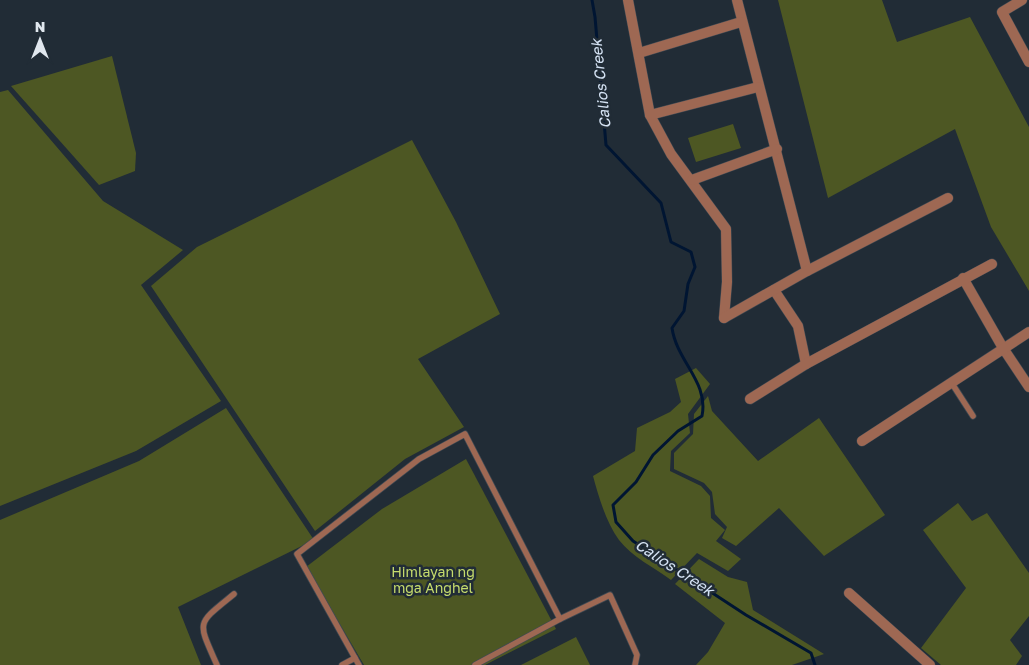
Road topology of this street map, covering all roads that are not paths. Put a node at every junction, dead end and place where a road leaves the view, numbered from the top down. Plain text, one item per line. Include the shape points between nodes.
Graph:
1 (628, 0) edge
2 (737, 0) edge
3 (1022, 0) edge
4 (741, 22) junction
5 (639, 53) junction
6 (1028, 59) edge
7 (758, 87) junction
8 (650, 115) junction
9 (777, 149) junction
10 (692, 180) junction
11 (948, 198) dead end
12 (992, 264) dead end
13 (807, 271) junction
14 (963, 278) junction
15 (774, 290) junction
16 (1029, 332) edge
17 (1003, 348) junction
18 (806, 364) junction
19 (951, 382) junction
20 (1029, 387) edge
21 (750, 399) dead end
22 (973, 416) dead end
23 (862, 441) dead end
24 (850, 593) dead end
25 (234, 594) dead end
26 (560, 619) junction
27 (355, 658) junction
28 (217, 665) edge
29 (342, 665) edge
30 (359, 665) edge
31 (475, 665) edge
32 (636, 665) edge
33 (930, 665) edge

1 - 5 street
2 - 4 street
3 - 6 street via 1002,12
4 - 5 street
4 - 7 street
5 - 8 street
7 - 8 street
7 - 9 street
8 - 10 street via 672,154
9 - 10 street
9 - 13 street
10 - 15 street via 726,229 724,318
11 - 13 street
12 - 14 street
13 - 15 street
14 - 17 street
14 - 18 street
15 - 18 street via 798,326
16 - 17 street
17 - 19 street
17 - 20 street
18 - 21 street
19 - 22 lane
19 - 23 street
24 - 33 street
25 - 28 lane via 202,624
26 - 27 lane via 465,434 420,459 297,554
26 - 31 lane
26 - 32 lane via 610,595 637,655
27 - 29 lane
27 - 30 lane

